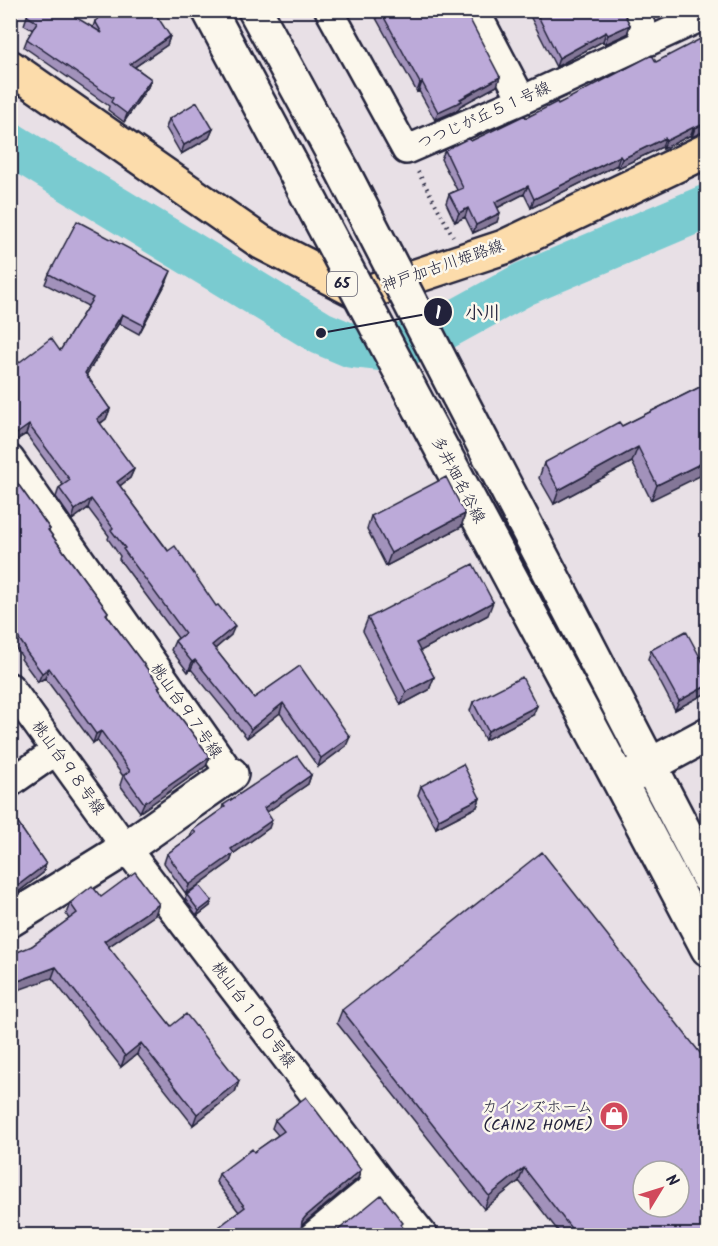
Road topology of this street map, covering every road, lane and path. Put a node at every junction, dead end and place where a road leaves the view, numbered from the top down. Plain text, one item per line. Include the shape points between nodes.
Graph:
1 (209, 10) edge
2 (255, 10) edge
3 (329, 10) edge
4 (475, 10) edge
5 (633, 10) edge
6 (708, 14) edge
7 (649, 41) junction
8 (10, 67) edge
9 (522, 100) junction
10 (406, 150) junction
11 (708, 150) edge
12 (466, 259) junction
13 (10, 459) edge
14 (10, 687) edge
15 (708, 734) edge
16 (56, 751) junction
17 (648, 766) junction
18 (231, 774) joint
19 (620, 782) junction
20 (10, 783) edge
21 (126, 848) junction
22 (708, 877) edge
23 (10, 921) edge
24 (708, 950) edge
25 (380, 1181) junction
26 (313, 1236) edge
27 (424, 1236) edge

1 - 19 street, 多井畑名谷線, bridge
2 - 17 street, bridge via 341,168
3 - 10 street, つつじが丘５１号線
4 - 9 street
5 - 7 street
6 - 7 street, つつじが丘５１号線
7 - 9 street, つつじが丘５１号線
8 - 12 main road, 神戸加古川姫路線 / 65 via 261,242 362,294
9 - 10 street, つつじが丘５１号線
10 - 12 path
11 - 12 main road, 神戸加古川姫路線 / 65 via 504,247
13 - 18 street, 桃山台９７号線
14 - 16 street, 桃山台９８号線
15 - 17 street
16 - 20 street
16 - 21 street, 桃山台９８号線
17 - 19 street
17 - 22 street
18 - 21 street, 桃山台９７号線
19 - 24 street, 多井畑名谷線
21 - 23 street, 桃山台９７号線
21 - 25 street, 桃山台１００号線
25 - 26 street
25 - 27 street, 桃山台１００号線

